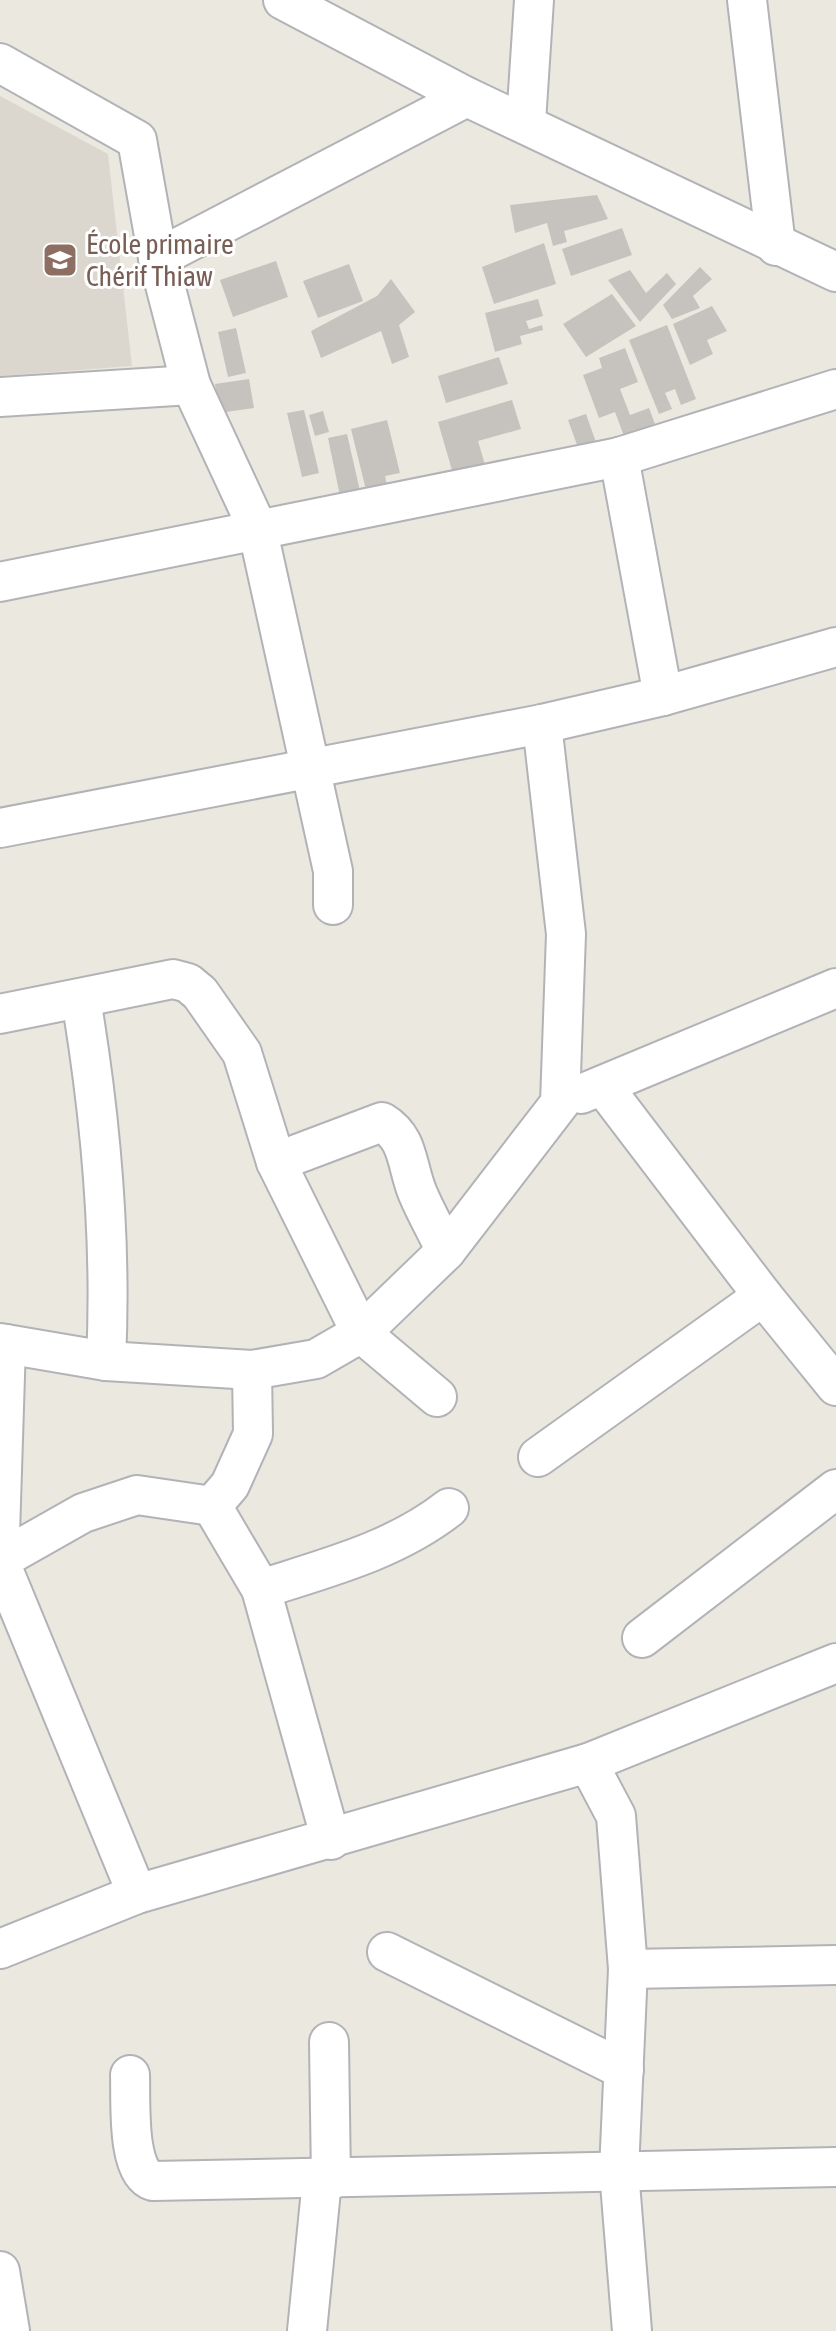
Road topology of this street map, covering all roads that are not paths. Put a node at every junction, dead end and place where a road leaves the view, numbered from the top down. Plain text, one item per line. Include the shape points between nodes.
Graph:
1 (283, 0) edge
2 (534, 0) edge
3 (747, 0) edge
4 (0, 63) edge
5 (467, 97) junction
6 (526, 122) junction
7 (776, 246) junction
8 (158, 258) junction
9 (836, 272) edge
10 (191, 385) junction
11 (836, 389) edge
12 (0, 397) edge
13 (619, 457) junction
14 (257, 527) junction
15 (0, 582) edge
16 (836, 647) edge
17 (663, 696) junction
18 (542, 724) junction
19 (308, 766) junction
20 (0, 828) edge
21 (333, 905) dead end
22 (836, 988) edge
23 (81, 999) junction
24 (0, 1014) edge
25 (603, 1086) junction
26 (560, 1103) junction
27 (276, 1162) junction
28 (446, 1251) junction
29 (763, 1296) junction
30 (361, 1333) junction
31 (3, 1343) edge
32 (106, 1361) junction
33 (252, 1370) junction
34 (836, 1386) edge
35 (437, 1397) dead end
36 (538, 1457) dead end
37 (836, 1489) edge
38 (212, 1506) junction
39 (449, 1508) dead end
40 (0, 1534) edge
41 (0, 1561) edge
42 (261, 1589) junction
43 (642, 1638) dead end
44 (836, 1663) edge
45 (588, 1763) junction
46 (331, 1840) junction
47 (137, 1894) junction
48 (0, 1949) edge
49 (387, 1952) dead end
50 (836, 1965) edge
51 (628, 1969) junction
52 (329, 2042) dead end
53 (624, 2070) junction
54 (130, 2075) dead end
55 (836, 2167) edge
56 (619, 2171) junction
57 (326, 2180) junction
58 (0, 2271) edge
59 (10, 2331) edge
60 (307, 2331) edge
61 (632, 2331) edge

1 - 5 street
2 - 6 street
3 - 7 street
4 - 8 street via 137,140
5 - 6 street
5 - 8 street
6 - 7 street
7 - 9 street
8 - 10 street
10 - 12 street
10 - 14 street
11 - 13 street
13 - 14 street
13 - 17 street
14 - 15 street
14 - 19 street
16 - 17 street
17 - 18 street
18 - 19 street
18 - 26 street via 566,934
19 - 20 street
19 - 21 street via 333,871
22 - 25 street
23 - 24 street
23 - 27 street via 173,979 188,983 242,1053
23 - 32 street via 97,1094 109,1256
25 - 26 street
25 - 29 street
26 - 28 street
27 - 28 street via 382,1122 404,1143 417,1192
27 - 30 street
28 - 30 street
29 - 34 street
29 - 36 street
30 - 33 street via 316,1359
30 - 35 street
31 - 32 street
31 - 40 street
32 - 33 street
33 - 38 street via 253,1434 230,1485
37 - 43 street
38 - 41 street via 137,1495 83,1513
38 - 42 street
39 - 42 street via 381,1549
41 - 47 street
42 - 46 street
44 - 45 street
45 - 46 street
45 - 51 street via 616,1816
46 - 47 street
47 - 48 street
49 - 53 street
50 - 51 street
51 - 53 street
52 - 57 street
53 - 56 street
54 - 57 street via 135,2166 144,2179
55 - 56 street
56 - 57 street
56 - 61 street
57 - 60 street
58 - 59 street

